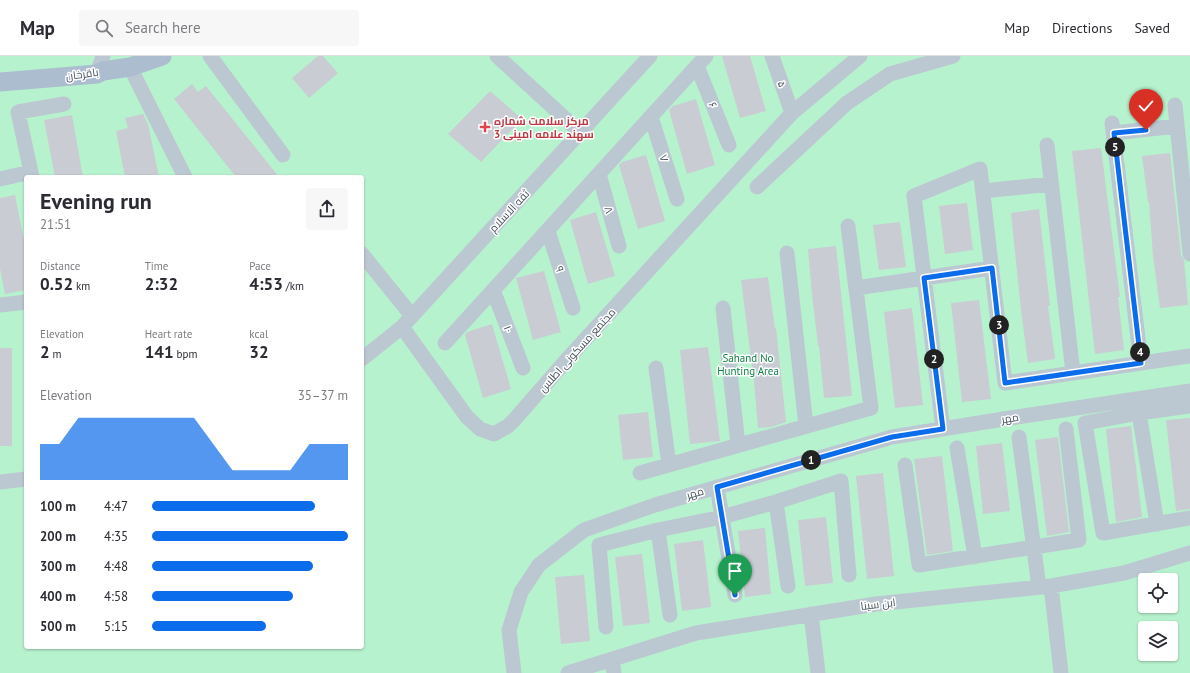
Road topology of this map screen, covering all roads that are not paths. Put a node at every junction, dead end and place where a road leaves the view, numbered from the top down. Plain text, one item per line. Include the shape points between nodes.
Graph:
1 (103, 56) edge
2 (162, 56) edge
3 (210, 56) edge
4 (497, 56) edge
5 (650, 56) edge
6 (772, 56) edge
7 (838, 56) edge
8 (860, 56) edge
9 (953, 56) edge
10 (702, 61) edge
11 (130, 67) junction
12 (843, 70) junction
13 (97, 74) junction
14 (0, 82) edge
15 (64, 104) dead end
16 (1176, 105) dead end
17 (792, 113) junction
18 (651, 117) junction
19 (1177, 126) junction
20 (581, 132) junction
21 (729, 145) dead end
22 (1047, 145) dead end
23 (283, 155) dead end
24 (599, 174) junction
25 (32, 175) edge
26 (184, 175) edge
27 (24, 176) edge
28 (0, 179) edge
29 (1051, 184) junction
30 (757, 187) dead end
31 (983, 191) junction
32 (677, 199) dead end
33 (848, 226) dead end
34 (548, 231) junction
35 (620, 246) dead end
36 (787, 253) dead end
37 (1190, 254) edge
38 (364, 257) edge
39 (992, 268) junction
40 (924, 278) junction
41 (856, 288) junction
42 (494, 290) junction
43 (24, 302) edge
44 (0, 305) edge
45 (573, 308) dead end
46 (723, 308) dead end
47 (407, 322) junction
48 (445, 343) dead end
49 (1190, 356) edge
50 (364, 358) edge
51 (1141, 363) junction
52 (523, 368) dead end
53 (656, 368) dead end
54 (1073, 373) junction
55 (1190, 391) edge
56 (1190, 406) edge
57 (1139, 413) junction
58 (806, 426) junction
59 (943, 429) junction
60 (1066, 429) dead end
61 (1019, 437) dead end
62 (738, 445) junction
63 (957, 448) dead end
64 (669, 465) junction
65 (905, 465) dead end
66 (640, 473) dead end
67 (24, 480) edge
68 (0, 482) edge
69 (717, 487) junction
70 (776, 502) junction
71 (722, 517) junction
72 (1190, 518) edge
73 (1157, 524) junction
74 (658, 530) junction
75 (1034, 548) junction
76 (1190, 553) edge
77 (976, 557) junction
78 (849, 575) dead end
79 (788, 586) dead end
80 (1045, 586) junction
81 (735, 595) dead end
82 (812, 614) junction
83 (670, 615) dead end
84 (606, 627) dead end
85 (613, 666) edge
86 (514, 673) edge
87 (568, 673) edge
88 (818, 673) edge
89 (1061, 673) edge

1 - 13 street
2 - 11 main road, باقرخان
3 - 23 street
4 - 20 street
5 - 20 street, ثقه الاسلام
6 - 17 street, ۵
7 - 12 street
8 - 12 street
9 - 30 street via 890,74 847,103
10 - 18 street
10 - 21 street, ۶
11 - 13 main road, باقرخان
11 - 26 street
12 - 17 street
13 - 14 main road, باقرخان
15 - 25 street via 18,112
16 - 19 street
17 - 47 street, مجتمع مسکونی اطلس via 515,419 494,434 480,429 467,417
18 - 24 street
18 - 32 street, ۷
19 - 37 street
19 - 51 street via 1113,128
20 - 47 street, ثقه الاسلام
22 - 29 street
24 - 34 street
24 - 35 street, ۸
27 - 28 street
29 - 31 street
29 - 54 street
31 - 39 street
31 - 40 street via 980,169 914,196
33 - 41 street
34 - 42 street
34 - 45 street, ۹
36 - 58 street
38 - 47 street
39 - 40 street
39 - 54 street via 1005,383
40 - 41 street
40 - 59 street
41 - 58 street via 871,408
42 - 48 street
42 - 52 street, ۱۰
43 - 44 street
46 - 62 street
47 - 50 street, ثقه الاسلام
49 - 51 street
51 - 54 street
53 - 64 street
55 - 59 street, مهر
56 - 57 street
57 - 73 street
57 - 73 street via 1085,423 1100,517 1103,533
58 - 62 street
59 - 69 street, مهر via 892,437
60 - 75 street via 1079,540
61 - 75 street
62 - 64 street
63 - 77 street
64 - 66 street
65 - 77 street via 919,565
67 - 68 street
69 - 71 street
69 - 86 street, مهر via 584,530 539,565 521,592 509,630
70 - 71 street
70 - 78 street via 841,481
70 - 79 street
71 - 74 street
71 - 81 street
72 - 73 street
74 - 83 street
74 - 84 street via 599,545
75 - 77 street
75 - 80 street
76 - 80 street, ابن سینا via 1124,574
80 - 82 street, ابن سینا via 876,604
80 - 89 street
82 - 85 street, ابن سینا via 696,633
82 - 88 street
85 - 87 street, ابن سینا

